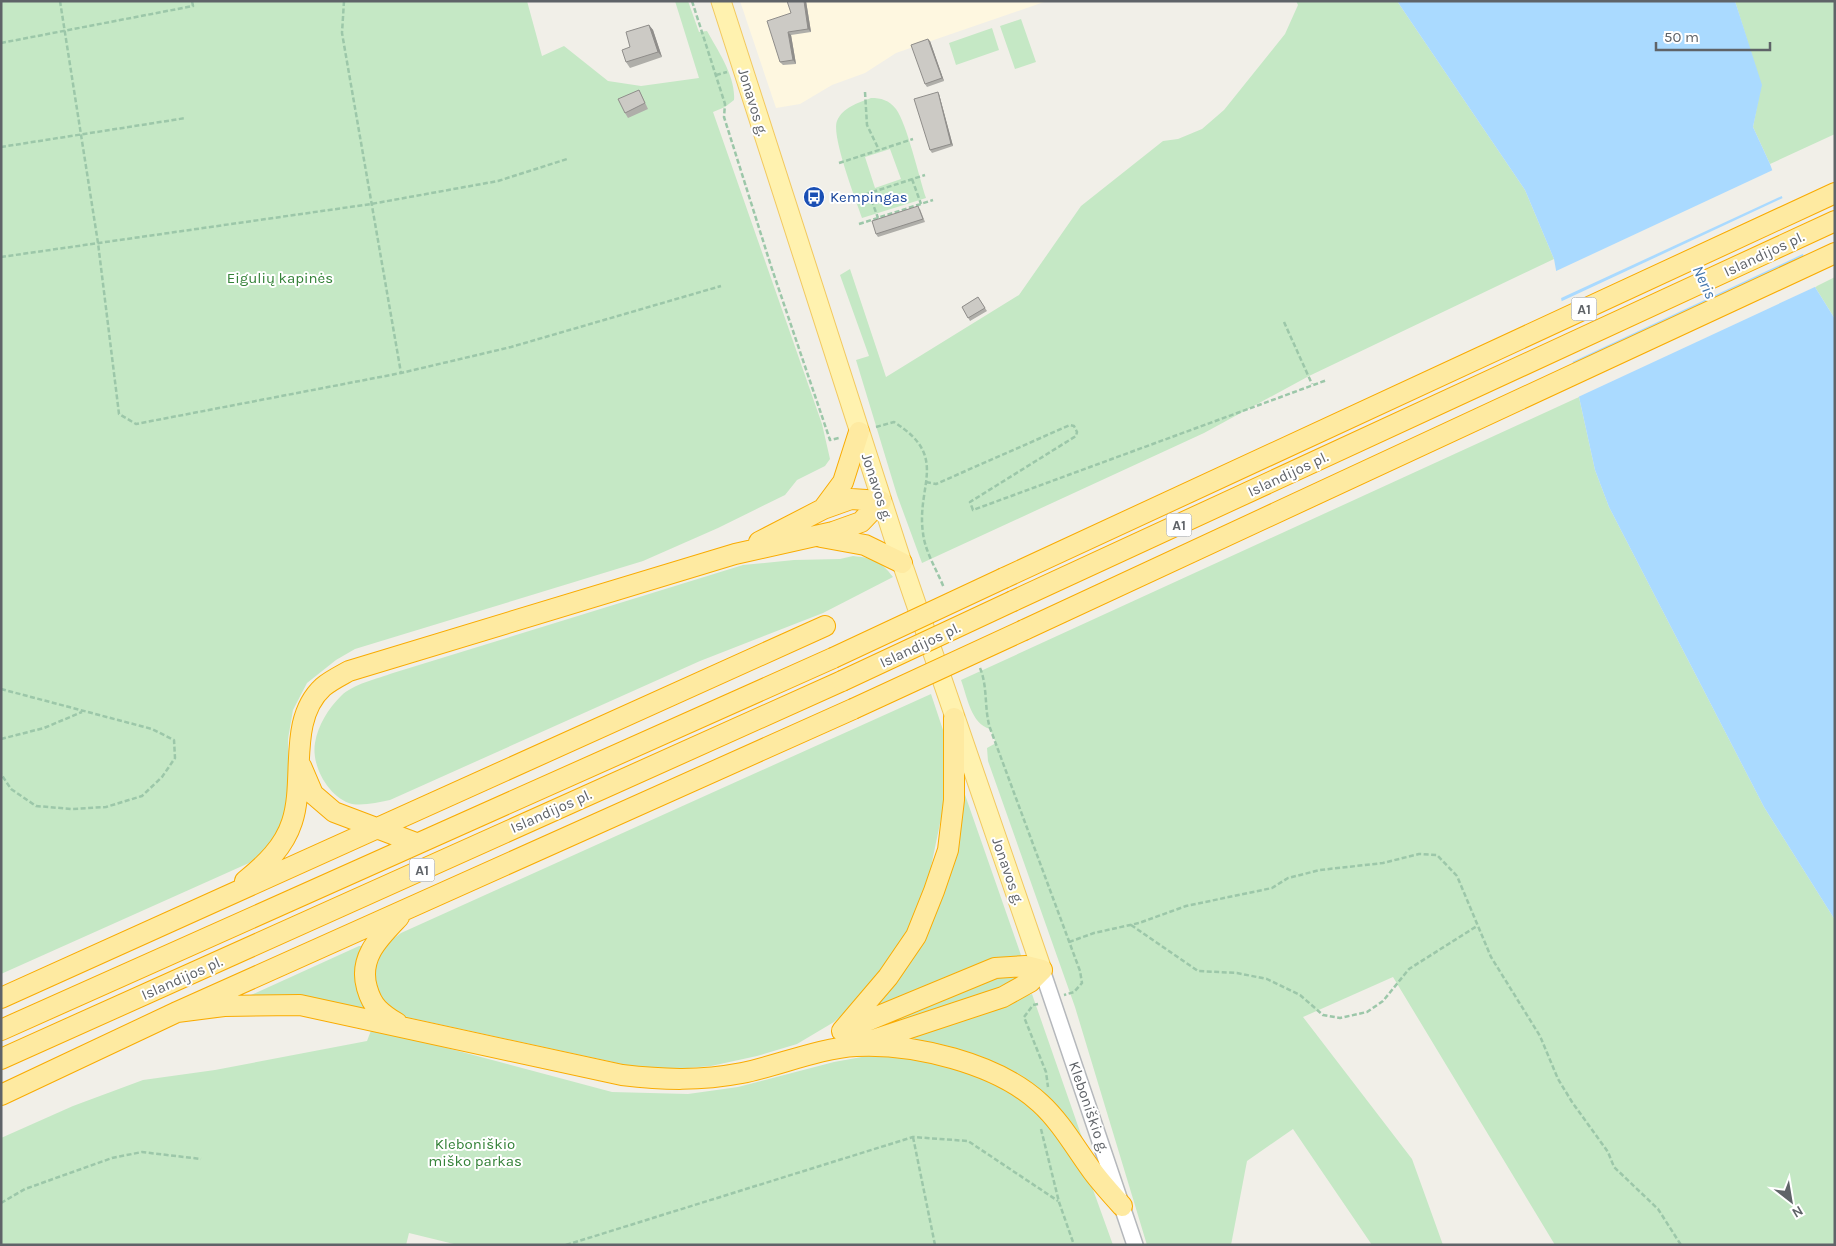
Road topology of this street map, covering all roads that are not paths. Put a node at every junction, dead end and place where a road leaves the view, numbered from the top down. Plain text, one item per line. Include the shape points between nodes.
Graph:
1 (721, 1) edge
2 (1835, 194) edge
3 (1835, 221) edge
4 (1835, 253) edge
5 (859, 432) junction
6 (882, 501) junction
7 (823, 509) junction
8 (816, 537) junction
9 (735, 554) junction
10 (902, 563) junction
11 (825, 626) dead end
12 (954, 718) junction
13 (300, 764) junction
14 (419, 809) junction
15 (346, 817) junction
16 (377, 828) junction
17 (416, 843) junction
18 (224, 897) junction
19 (407, 909) junction
20 (1042, 970) junction
21 (1, 998) edge
22 (177, 1012) junction
23 (398, 1024) junction
24 (1, 1030) edge
25 (849, 1038) junction
26 (1, 1059) edge
27 (1, 1095) edge
28 (1122, 1206) junction
29 (1135, 1245) edge

1 - 5 main road, Jonavos g.
2 - 17 highway, Islandijos pl. / A1, bridge via 833,658
3 - 26 highway, Islandijos pl. / A1, bridge via 842,681
4 - 19 highway, bridge via 853,709
5 - 6 main road, Jonavos g.
5 - 7 highway via 843,482
6 - 7 highway via 851,499
6 - 8 highway via 861,522
6 - 10 main road, Jonavos g.
7 - 9 highway
8 - 9 highway
8 - 10 highway via 865,545
9 - 13 highway via 349,671 322,688 309,707 301,730
10 - 12 main road, Jonavos g.
11 - 14 highway
12 - 20 main road, Jonavos g.
12 - 25 highway via 954,800 948,850 916,936
13 - 15 highway via 314,794 334,812
13 - 18 highway via 296,812 287,835 260,869
14 - 15 highway via 364,819
14 - 16 highway
15 - 16 highway
16 - 17 highway
16 - 18 highway
17 - 24 highway, Islandijos pl. / A1
18 - 21 highway
19 - 22 highway
19 - 23 highway via 376,941 365,968 370,997 377,1008
20 - 25 highway via 1030,982 1003,997
20 - 25 highway via 1026,966 995,968
20 - 28 street, Kleboniškio g.
22 - 23 highway via 224,1006 300,1005
22 - 27 highway
23 - 25 highway via 622,1075 682,1081 742,1073 793,1059
25 - 28 highway via 939,1055 1007,1079 1042,1104
28 - 29 street, Kleboniškio g.

